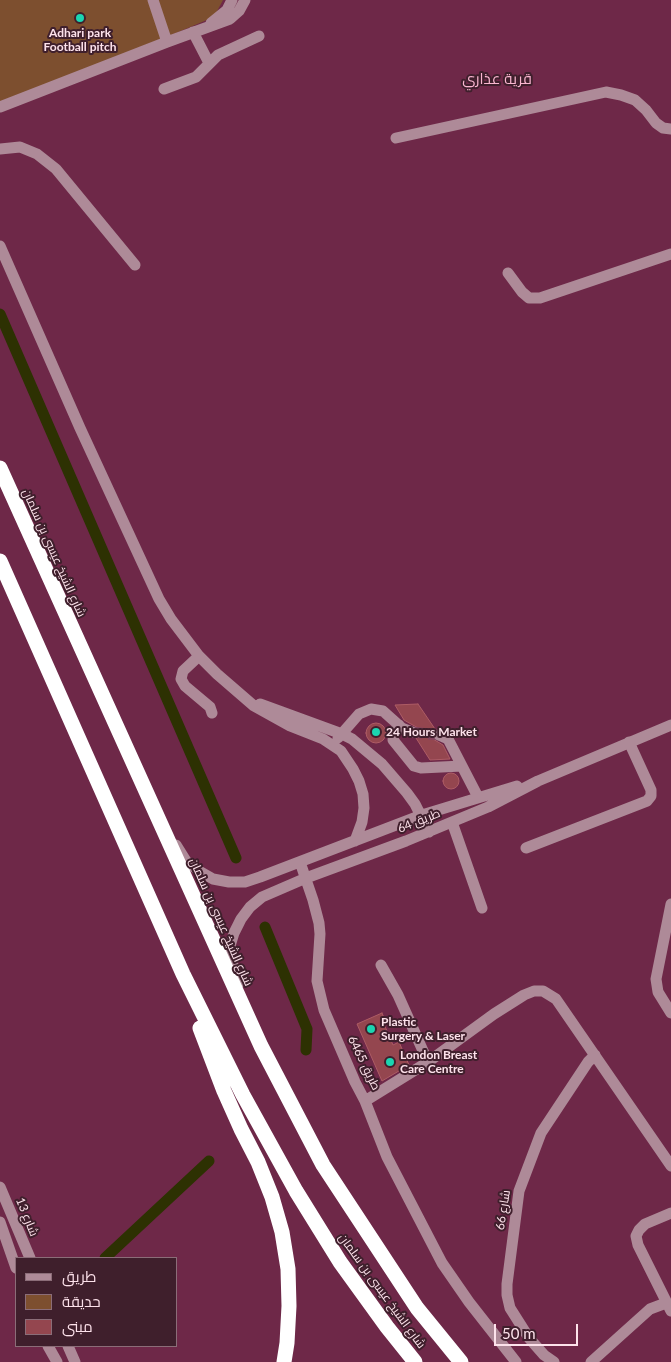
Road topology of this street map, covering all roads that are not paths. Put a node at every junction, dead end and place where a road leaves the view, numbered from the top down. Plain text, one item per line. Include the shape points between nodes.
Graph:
1 (153, 0) edge
2 (232, 0) edge
3 (245, 0) edge
4 (206, 27) junction
5 (193, 32) junction
6 (259, 36) dead end
7 (167, 42) junction
8 (208, 63) junction
9 (164, 89) dead end
10 (0, 107) edge
11 (671, 129) edge
12 (396, 138) dead end
13 (0, 149) edge
14 (0, 246) edge
15 (671, 254) edge
16 (135, 265) dead end
17 (508, 273) dead end
18 (0, 468) edge
19 (0, 561) edge
20 (199, 656) junction
21 (245, 698) junction
22 (212, 713) dead end
23 (399, 725) junction
24 (671, 725) edge
25 (412, 732) tunnel mouth
26 (342, 734) junction
27 (439, 735) tunnel mouth
28 (629, 742) junction
29 (332, 745) junction
30 (462, 766) junction
31 (538, 781) junction
32 (478, 797) junction
33 (422, 815) junction
34 (156, 816) junction
35 (452, 822) junction
36 (429, 832) junction
37 (355, 841) junction
38 (526, 848) dead end
39 (300, 862) junction
40 (306, 878) junction
41 (671, 904) edge
42 (482, 908) dead end
43 (381, 965) dead end
44 (183, 974) junction
45 (671, 1013) edge
46 (261, 1046) junction
47 (592, 1058) junction
48 (428, 1062) junction
49 (365, 1101) junction
50 (671, 1166) edge
51 (0, 1187) edge
52 (671, 1213) edge
53 (0, 1222) edge
54 (30, 1257) edge
55 (15, 1265) edge
56 (668, 1307) edge
57 (287, 1343) junction
58 (47, 1347) edge
59 (48, 1347) edge
60 (68, 1347) edge
61 (47, 1362) edge
62 (57, 1362) edge
63 (75, 1362) edge
64 (284, 1362) edge
65 (288, 1362) edge
66 (415, 1362) edge
67 (461, 1362) edge
68 (516, 1362) edge
69 (554, 1362) edge
70 (591, 1362) edge

1 - 7 street
2 - 4 street via 227,10
3 - 4 street via 239,12 230,19
4 - 5 street
5 - 7 street
5 - 8 street
6 - 8 street
7 - 10 street
8 - 9 street via 196,77
11 - 12 street via 656,123 635,100 606,92
13 - 16 street via 20,147 37,154 56,169
14 - 20 street via 159,599
15 - 17 street via 540,298 529,298
18 - 34 highway, شارع الشيخ عيسى بن سلمان
19 - 44 highway, شارع الشيخ عيسى بن سلمان
20 - 21 street
20 - 22 street via 183,671 181,679 210,707
21 - 26 street
21 - 29 street via 264,713
23 - 25 street
23 - 26 street via 383,712 371,709 359,714
23 - 30 street via 393,740 414,766
24 - 28 street, طريق 64
26 - 29 street
26 - 33 street via 382,764
27 - 30 street via 448,739
28 - 31 street, طريق 64
28 - 38 street via 651,790 647,801
29 - 37 street via 341,751 354,769 363,794 362,822
30 - 32 street
31 - 32 street, طريق 64
31 - 35 street, طريق 64
32 - 33 street, طريق 64
33 - 36 street
33 - 37 street, طريق 64
34 - 39 street, طريق 64 via 186,861 213,878 245,882
34 - 46 highway, شارع الشيخ عيسى بن سلمان
35 - 36 street, طريق 64
35 - 42 street
36 - 40 street, طريق 64
37 - 39 street, طريق 64
39 - 40 street, طريق 6465
40 - 46 street, طريق 64 via 262,897 250,907 241,919 230,946 233,965
40 - 49 street, طريق 6465 via 319,928 319,996
41 - 45 street via 656,979 658,992
43 - 48 street
44 - 57 highway via 224,1091 272,1196 288,1269
44 - 66 highway, شارع الشيخ عيسى بن سلمان via 243,1095 296,1191 340,1262
46 - 67 highway, شارع الشيخ عيسى بن سلمان via 323,1165 417,1308
47 - 48 street, طريق 6465 via 556,999 543,991 534,991 494,1014
47 - 50 street
47 - 69 street, شارع 66 via 541,1133 519,1190 507,1284 510,1308 529,1338
48 - 49 street, طريق 6465
49 - 68 street via 387,1157 442,1263 468,1302
51 - 54 street, شارع 13
52 - 56 street via 645,1224 636,1236
53 - 55 street
56 - 70 street via 650,1309
57 - 64 highway
57 - 65 highway
58 - 61 street
59 - 62 street
60 - 63 street

